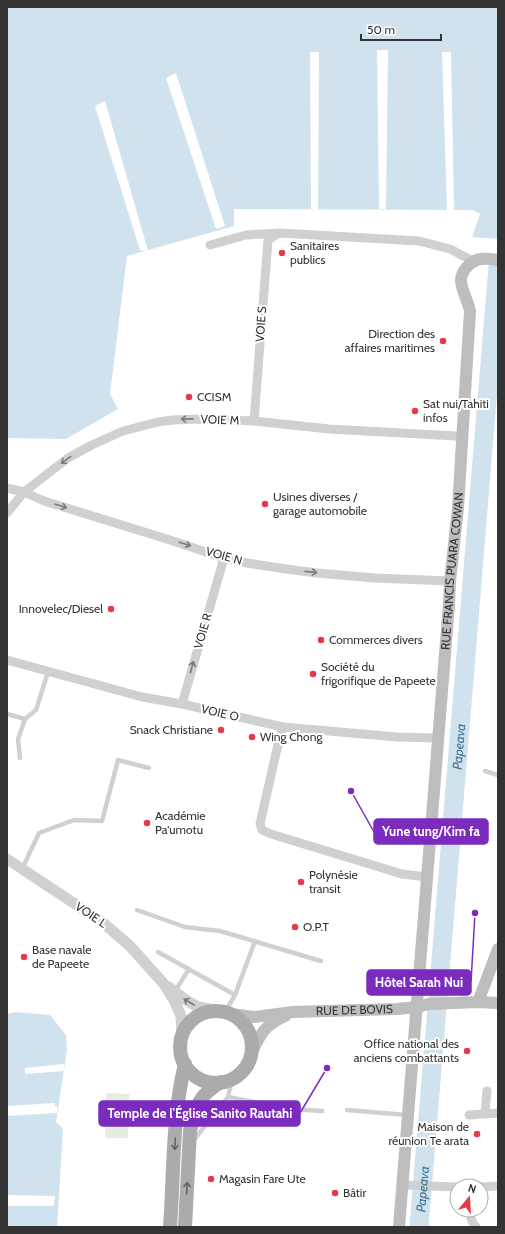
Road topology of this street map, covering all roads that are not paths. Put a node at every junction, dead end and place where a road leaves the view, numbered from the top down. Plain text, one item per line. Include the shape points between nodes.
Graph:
1 (280, 233) junction
2 (210, 245) dead end
3 (493, 259) edge
4 (473, 261) junction
5 (254, 421) junction
6 (461, 439) junction
7 (7, 488) edge
8 (24, 492) junction
9 (7, 513) edge
10 (224, 558) junction
11 (450, 581) junction
12 (7, 660) edge
13 (48, 672) junction
14 (182, 704) junction
15 (7, 714) edge
16 (25, 719) junction
17 (283, 727) junction
18 (438, 738) junction
19 (20, 758) dead end
20 (149, 768) dead end
21 (485, 772) dead end
22 (498, 776) edge
23 (7, 860) edge
24 (22, 870) junction
25 (427, 877) junction
26 (137, 910) dead end
27 (255, 941) junction
28 (498, 950) edge
29 (158, 952) dead end
30 (321, 961) dead end
31 (189, 969) junction
32 (164, 984) junction
33 (175, 991) junction
34 (235, 995) junction
35 (478, 1002) junction
36 (498, 1003) edge
37 (417, 1007) junction
38 (293, 1012) junction
39 (225, 1013) junction
40 (182, 1035) junction
41 (251, 1054) junction
42 (184, 1064) junction
43 (225, 1081) junction
44 (486, 1091) dead end
45 (228, 1097) junction
46 (347, 1110) dead end
47 (322, 1111) dead end
48 (498, 1113) edge
49 (485, 1114) junction
50 (408, 1115) junction
51 (470, 1115) dead end
52 (190, 1146) junction
53 (402, 1185) junction
54 (449, 1187) edge
55 (471, 1218) edge
56 (170, 1227) edge
57 (185, 1227) edge
58 (399, 1227) edge
59 (476, 1227) edge

1 - 2 street via 246,234
1 - 4 street via 419,241 450,249
1 - 5 street, VOIE S via 268,240
3 - 4 main road
4 - 6 main road, RUE FRANCIS PUARA COWAN via 464,271 461,281 470,311
5 - 6 street, VOIE M via 329,429 456,436
5 -> 8 street, VOIE M via 173,420 123,431 68,458
6 - 11 main road, RUE FRANCIS PUARA COWAN via 458,508
7 - 8 street, VOIE N
8 - 9 street, VOIE M
8 -> 10 street, VOIE N via 44,501
10 -> 11 street, VOIE N via 286,569 375,578
14 -> 10 street, VOIE R
11 - 18 main road, RUE FRANCIS PUARA COWAN
12 - 13 street, VOIE O
13 - 14 street, VOIE O via 142,697
13 - 16 lane via 36,710
14 - 17 street, VOIE O
15 - 16 lane
16 - 19 lane via 18,739
17 - 18 street, VOIE O
17 - 25 street via 260,824 262,830 402,874
18 - 25 main road, RUE FRANCIS PUARA COWAN
20 - 24 lane via 118,760 102,821 74,820 39,833
21 - 22 lane
23 - 24 street, VOIE L
24 - 32 street, VOIE L via 110,927
25 - 37 main road, RUE FRANCIS PUARA COWAN
26 - 27 lane via 185,927 220,931
27 - 30 lane
27 - 34 lane
28 - 35 main road
29 - 31 lane
31 - 33 lane
31 - 34 lane
32 - 33 street
32 - 40 street via 181,1016
39 -> 33 street via 196,1006
34 - 39 lane
35 - 36 main road, RUE DE BOVIS
35 - 37 main road, RUE DE BOVIS via 429,1004
37 - 38 main road, RUE DE BOVIS
37 - 50 main road, RUE FRANCIS PUARA COWAN
38 - 39 main road, RUE DE BOVIS via 254,1017
38 - 41 main road, RUE DE BOVIS via 265,1028
39 - 40 main road via 208,1012 194,1018
39 - 41 main road via 243,1023 251,1040
40 - 42 main road via 181,1053
41 - 43 main road via 244,1070
42 - 43 main road via 200,1079
42 -> 56 main road via 177,1117
43 - 45 lane via 230,1088
43 - 52 main road via 198,1102 192,1122
44 - 49 street
45 - 47 lane via 291,1109
45 - 52 lane
46 - 50 lane
48 - 49 street
49 - 51 street
50 - 53 main road, RUE FRANCIS PUARA COWAN
57 -> 52 main road
53 - 54 street
53 - 58 main road, RUE FRANCIS PUARA COWAN
55 - 59 street

